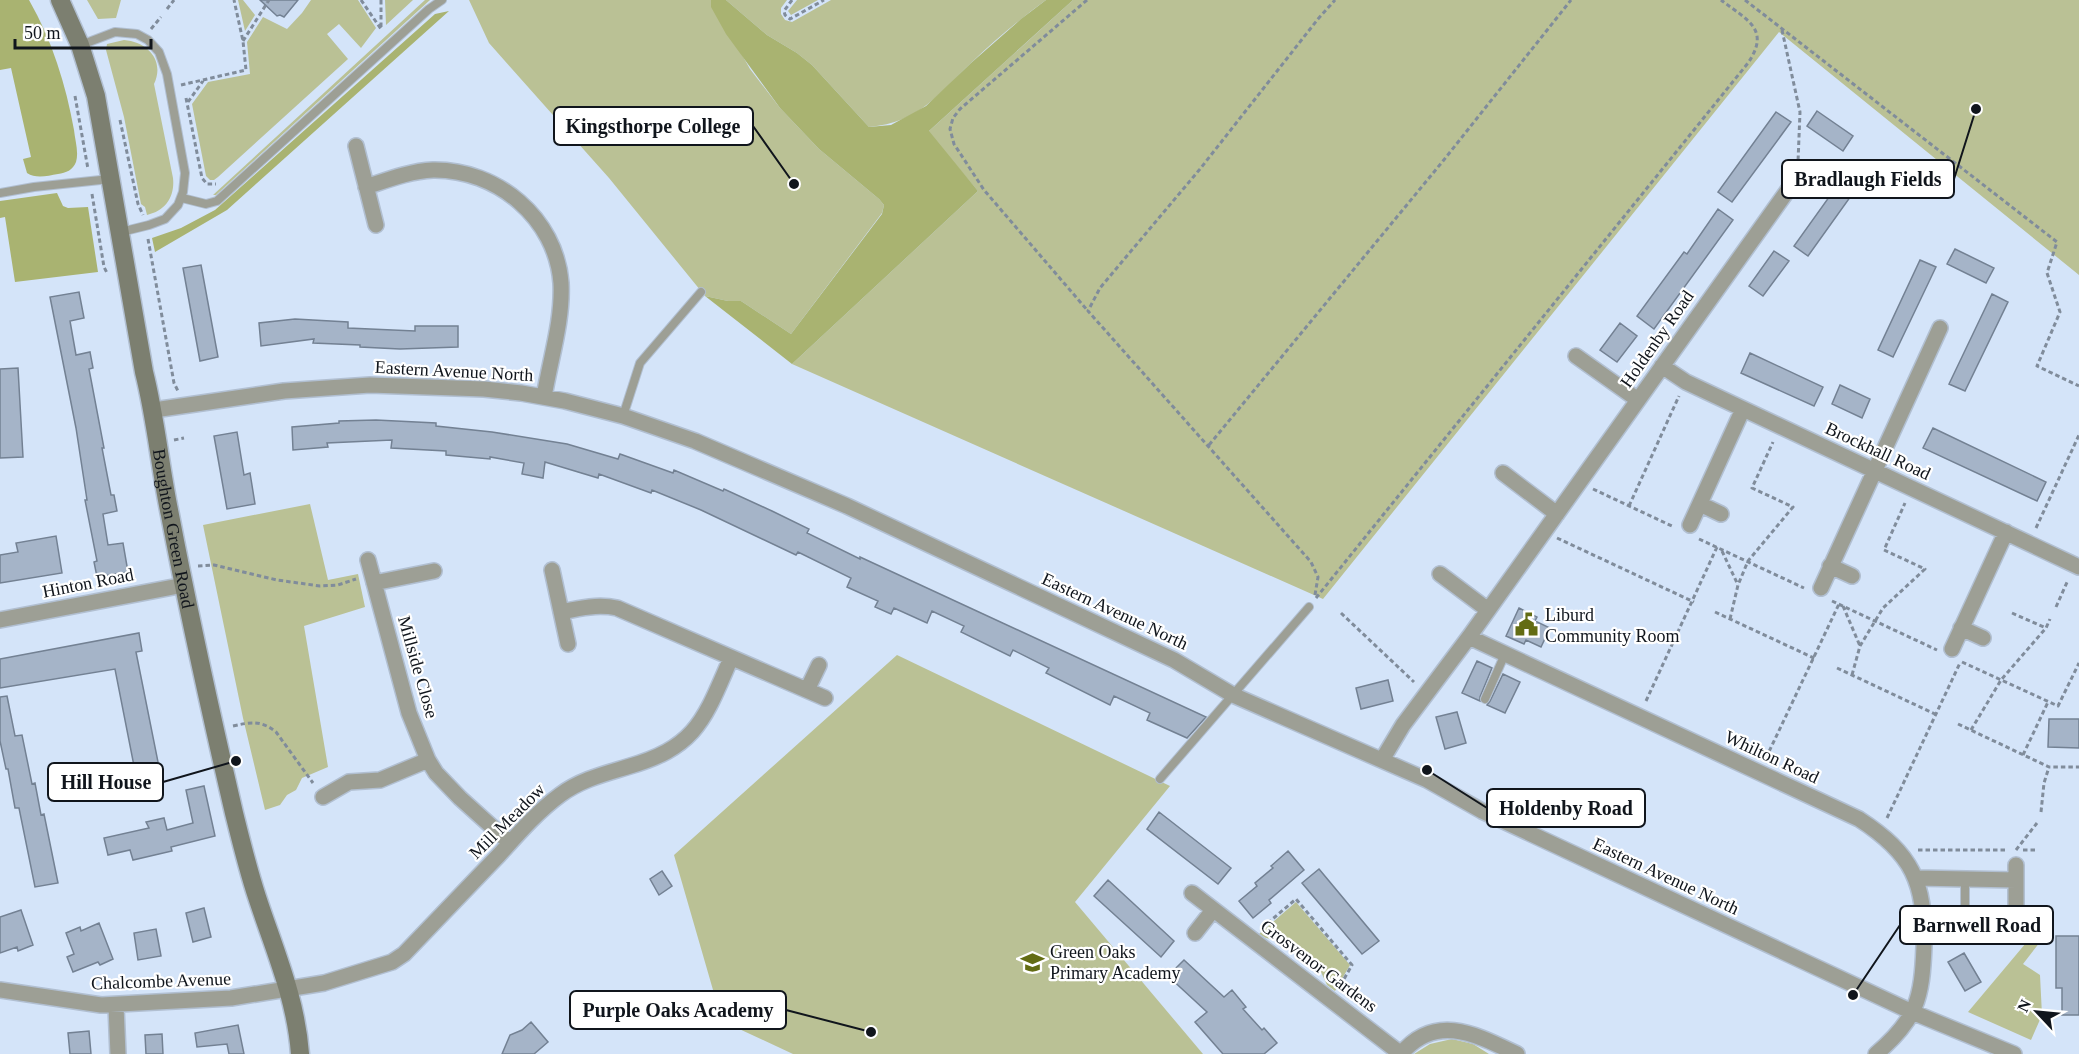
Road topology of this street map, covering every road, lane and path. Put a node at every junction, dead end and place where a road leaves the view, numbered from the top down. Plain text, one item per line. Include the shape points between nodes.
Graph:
1 (60, 0) edge
2 (174, 0) edge
3 (234, 0) edge
4 (269, 0) edge
5 (361, 0) edge
6 (381, 0) edge
7 (441, 0) edge
8 (792, 0) edge
9 (824, 0) edge
10 (1087, 0) edge
11 (1335, 0) edge
12 (1571, 0) edge
13 (1721, 0) edge
14 (1745, 0) edge
15 (167, 9) dead end
16 (381, 29) junction
17 (1782, 29) junction
18 (381, 35) dead end
19 (243, 41) junction
20 (80, 45) junction
21 (204, 79) junction
22 (75, 93) dead end
23 (188, 103) junction
24 (356, 146) dead end
25 (88, 166) dead end
26 (1798, 176) joint
27 (111, 179) junction
28 (203, 181) dead end
29 (366, 187) junction
30 (0, 193) edge
31 (182, 198) junction
32 (376, 225) dead end
33 (121, 232) junction
34 (148, 236) dead end
35 (701, 292) dead end
36 (1088, 311) junction
37 (1940, 328) dead end
38 (1576, 356) dead end
39 (1662, 366) junction
40 (1686, 382) junction
41 (2079, 386) edge
42 (177, 391) dead end
43 (544, 397) junction
44 (1638, 400) junction
45 (1743, 409) junction
46 (154, 410) junction
47 (623, 416) junction
48 (1780, 426) junction
49 (2079, 435) edge
50 (1209, 445) junction
51 (1874, 471) junction
52 (1503, 472) dead end
53 (1579, 483) junction
54 (1911, 488) junction
55 (1700, 504) junction
56 (1629, 506) junction
57 (1557, 514) junction
58 (1720, 514) dead end
59 (1688, 530) junction
60 (1544, 532) junction
61 (2006, 532) junction
62 (2029, 543) junction
63 (1717, 547) junction
64 (1722, 549) junction
65 (1748, 561) junction
66 (1830, 566) junction
67 (2077, 566) edge
68 (198, 567) dead end
69 (552, 570) dead end
70 (434, 571) dead end
71 (372, 572) junction
72 (1440, 574) dead end
73 (1852, 576) dead end
74 (184, 585) junction
75 (1738, 585) junction
76 (1819, 592) junction
77 (1693, 602) junction
78 (1841, 605) junction
79 (1309, 607) junction
80 (2056, 607) dead end
81 (1488, 610) junction
82 (561, 612) junction
83 (1715, 612) dead end
84 (1341, 613) dead end
85 (2012, 613) dead end
86 (1730, 619) junction
87 (2050, 619) dead end
88 (0, 620) edge
89 (1876, 622) junction
90 (1961, 628) junction
91 (2046, 628) junction
92 (1469, 637) junction
93 (1983, 638) dead end
94 (568, 644) dead end
95 (1860, 646) junction
96 (1505, 654) junction
97 (1951, 654) junction
98 (731, 658) junction
99 (1815, 658) junction
100 (2079, 663) edge
101 (819, 665) dead end
102 (1837, 668) dead end
103 (1852, 675) junction
104 (2001, 680) junction
105 (807, 690) junction
106 (1427, 693) junction
107 (1233, 695) junction
108 (825, 698) dead end
109 (1485, 699) dead end
110 (2049, 702) junction
111 (1936, 714) junction
112 (1639, 716) junction
113 (1958, 724) dead end
114 (233, 726) dead end
115 (1971, 730) junction
116 (2023, 755) junction
117 (428, 760) junction
118 (1382, 760) junction
119 (2049, 767) junction
120 (2079, 767) edge
121 (1759, 773) junction
122 (1160, 779) dead end
123 (323, 797) joint
124 (2041, 812) dead end
125 (2037, 823) dead end
126 (1880, 833) junction
127 (510, 843) junction
128 (2036, 850) dead end
129 (1903, 856) junction
130 (2016, 865) junction
131 (1916, 878) junction
132 (1965, 879) junction
133 (1192, 892) dead end
134 (2016, 909) joint
135 (1213, 910) junction
136 (1965, 918) dead end
137 (2016, 930) dead end
138 (1195, 933) dead end
139 (1251, 938) junction
140 (0, 990) edge
141 (289, 990) junction
142 (1331, 1000) junction
143 (116, 1006) junction
144 (1912, 1012) junction
145 (118, 1054) edge
146 (300, 1054) edge
147 (1401, 1054) edge
148 (1517, 1054) edge
149 (1875, 1054) edge
150 (2014, 1054) edge

1 - 20 street, Boughton Green Road
2 - 15 path
3 - 19 path
4 - 19 path
5 - 16 path
6 - 16 path
7 - 31 lane via 217,201 206,204
8 - 9 path via 784,11 790,19
10 - 36 path via 960,109 950,129 954,144 984,190
11 - 36 path via 1100,288
12 - 50 path
13 - 79 path via 1757,32 1758,42 1751,58
14 - 17 path
16 - 18 path
17 - 26 path via 1800,112
17 - 41 path via 2057,242 2047,273 2060,312 2037,366
19 - 21 path via 246,70
20 - 27 street, Boughton Green Road via 96,96
20 - 31 lane via 106,34 127,32 145,38 159,52 167,74 185,173
21 - 23 path
21 - 23 path via 180,85
22 - 25 path
23 - 28 path
24 - 29 street
26 - 39 street, Holdenby Road
27 - 30 lane
27 - 33 street, Boughton Green Road
29 - 32 street
29 - 43 street via 416,172 458,172 495,185 527,209 549,242 561,282
31 - 33 lane via 165,219
33 - 46 street, Boughton Green Road
34 - 42 path
35 - 47 lane via 640,363
36 - 50 path
37 - 51 street
38 - 44 street
39 - 40 street, Brockhall Road
39 - 44 street, Holdenby Road
40 - 45 street, Brockhall Road
40 - 56 path
43 - 46 street, Eastern Avenue North via 483,389 370,385 284,391
43 - 47 street, Eastern Avenue North
44 - 53 street, Holdenby Road
45 - 48 street, Brockhall Road
45 - 55 street
46 - 74 street, Boughton Green Road
47 - 107 street, Eastern Avenue North via 694,441 829,498 1174,660
48 - 51 street, Brockhall Road
48 - 65 path via 1752,488 1793,507
49 - 62 path
50 - 79 path via 1316,570 1318,582
51 - 54 street, Brockhall Road
51 - 66 street
52 - 57 street
53 - 56 path
53 - 57 street, Holdenby Road
54 - 61 street, Brockhall Road
54 - 89 path via 1884,550 1925,569 1883,608
55 - 58 street
55 - 59 street
56 - 59 path
57 - 60 street, Holdenby Road
59 - 63 path
60 - 77 path
60 - 81 street, Holdenby Road
61 - 62 street, Brockhall Road
61 - 90 street
62 - 67 street, Brockhall Road
63 - 64 path
63 - 77 path
64 - 65 path
64 - 75 path
65 - 75 path
65 - 76 path
66 - 73 street
66 - 76 street
67 - 80 path
68 - 71 path via 214,565 320,586 338,585
69 - 82 street
70 - 71 street
71 - 117 street, Millside Close via 410,713
72 - 81 street
74 - 88 street, Hinton Road
74 - 141 street, Boughton Green Road via 236,821 256,896
75 - 86 path
76 - 78 path
77 - 112 path
78 - 89 path
78 - 95 path
78 - 99 path
79 - 107 lane
81 - 92 street, Holdenby Road
82 - 94 street
82 - 98 street via 605,605 617,608
83 - 86 path
84 - 106 path
85 - 91 path
86 - 99 path
87 - 91 path
89 - 95 path
89 - 97 path
90 - 93 street
90 - 97 street
91 - 104 path
92 - 96 street, Whilton Road
92 - 106 street, Holdenby Road
95 - 103 path
96 - 109 lane
96 - 112 street, Whilton Road
97 - 104 path
97 - 111 path
98 - 105 street
98 - 127 street, Mill Meadow via 705,717 690,736 669,752 573,786 544,808
99 - 121 path
100 - 110 path via 2058,706
101 - 105 street
102 - 103 path
103 - 111 path
104 - 110 path
104 - 115 path
105 - 108 street
106 - 118 street, Holdenby Road
107 - 118 street, Eastern Avenue North
107 - 122 lane
110 - 116 path
111 - 126 path
112 - 121 street, Whilton Road
113 - 115 path
114 - 123 path via 255,722 276,732
115 - 116 path
116 - 119 path
117 - 123 street via 380,780 349,782
117 - 127 street, Millside Close via 460,798
118 - 144 street, Eastern Avenue North via 1427,780 1482,812
119 - 120 path
119 - 124 path
121 - 126 street, Whilton Road via 1859,819
125 - 130 path
126 - 129 street, Whilton Road
127 - 141 street, Mill Meadow via 392,962
128 - 130 path
129 - 130 path via 1911,850
129 - 131 street, Whilton Road
130 - 132 street
130 - 134 street
131 - 132 street
131 - 144 street, Whilton Road via 1923,907 1923,981
132 - 136 lane
133 - 135 street, Grosvenor Gardens
134 - 137 lane
135 - 138 street
135 - 139 street, Grosvenor Gardens
139 - 142 street, Grosvenor Gardens
139 - 142 path via 1296,899 1352,965
140 - 143 street, Chalcombe Avenue
141 - 143 street, Chalcombe Avenue
141 - 146 street, Boughton Green Road
142 - 147 street, Grosvenor Gardens
143 - 145 street
144 - 149 street, Whilton Road via 1897,1036
144 - 150 street, Eastern Avenue North
147 - 148 street via 1425,1035 1443,1030 1475,1034

